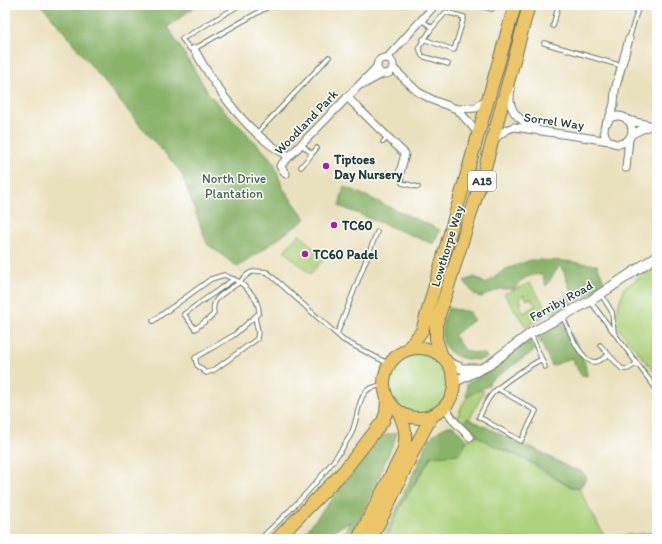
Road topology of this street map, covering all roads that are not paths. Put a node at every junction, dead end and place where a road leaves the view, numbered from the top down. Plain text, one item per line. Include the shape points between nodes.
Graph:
1 (240, 5) edge
2 (271, 5) edge
3 (479, 5) edge
4 (515, 5) edge
5 (529, 5) edge
6 (557, 5) edge
7 (639, 5) edge
8 (433, 6) edge
9 (492, 9) dead end
10 (422, 20) junction
11 (553, 26) dead end
12 (432, 28) junction
13 (423, 39) junction
14 (629, 39) joint
15 (544, 44) dead end
16 (194, 49) junction
17 (515, 55) junction
18 (329, 57) dead end
19 (389, 59) junction
20 (448, 64) dead end
21 (622, 66) junction
22 (376, 68) junction
23 (393, 68) junction
24 (385, 74) junction
25 (408, 83) junction
26 (355, 88) junction
27 (490, 94) junction
28 (347, 97) junction
29 (614, 104) junction
30 (457, 109) junction
31 (625, 118) junction
32 (606, 124) junction
33 (649, 126) junction
34 (657, 127) edge
35 (540, 130) junction
36 (257, 133) junction
37 (479, 134) junction
38 (630, 136) junction
39 (594, 138) junction
40 (492, 141) junction
41 (612, 142) junction
42 (301, 144) junction
43 (317, 148) dead end
44 (312, 154) junction
45 (289, 156) junction
46 (626, 158) junction
47 (301, 167) dead end
48 (626, 168) dead end
49 (400, 173) joint
50 (286, 174) dead end
51 (418, 187) dead end
52 (377, 232) dead end
53 (657, 256) edge
54 (234, 279) junction
55 (240, 282) junction
56 (601, 294) junction
57 (590, 301) junction
58 (562, 316) junction
59 (255, 318) junction
60 (153, 321) dead end
61 (530, 333) junction
62 (337, 334) junction
63 (614, 334) junction
64 (600, 345) dead end
65 (407, 350) junction
66 (608, 355) junction
67 (445, 359) junction
68 (542, 359) junction
69 (636, 363) junction
70 (389, 364) junction
71 (545, 367) dead end
72 (478, 369) junction
73 (454, 382) junction
74 (383, 384) junction
75 (498, 389) junction
76 (657, 390) edge
77 (387, 399) junction
78 (445, 407) junction
79 (399, 413) junction
80 (433, 416) junction
81 (470, 436) dead end
82 (373, 536) edge
83 (260, 539) edge
84 (277, 539) edge
85 (358, 539) edge

1 - 16 lane via 182,38 190,49
2 - 16 lane
3 - 9 lane
4 - 27 highway, Lowthorpe Way / A15
5 - 17 highway, Lowthorpe Way / A15
6 - 11 lane
7 - 14 lane
8 - 10 street
10 - 12 lane
10 - 19 street
12 - 13 lane
12 - 13 lane via 446,12 464,17 454,50
13 - 20 lane via 419,46 422,56
14 - 21 street
15 - 21 lane
16 - 36 street via 221,93
17 - 35 street, Sorrel Way via 517,68 510,105 516,116
17 - 40 highway, Lowthorpe Way / A15
18 - 36 lane
19 - 22 street, Woodland Park via 378,60
19 - 23 street
21 - 29 street
22 - 24 street
22 - 26 street, Woodland Park
23 - 24 street
23 - 25 street
24 - 25 street
24 - 26 street, Woodland Park
25 - 30 street via 418,92
26 - 28 street, Woodland Park
27 - 30 street via 476,108
27 - 37 highway, Lowthorpe Way / A15
28 - 42 street, Woodland Park
28 - 49 street via 385,140 405,154
29 - 31 street
29 - 32 street
30 - 37 street
31 - 32 street via 612,118
31 - 33 street
31 - 38 street via 630,124
32 - 39 street via 604,132
32 - 41 street via 606,137
33 - 34 street
33 - 38 street
35 - 39 street, Sorrel Way
35 - 40 street, Sorrel Way via 514,127
36 - 45 street
37 - 65 highway, Lowthorpe Way / A15 via 422,330
38 - 41 street via 620,144
38 - 46 street
39 - 41 street, Sorrel Way
40 - 67 highway, Lowthorpe Way / A15 via 436,325 436,339
41 - 46 street
42 - 44 lane
42 - 45 street, Woodland Park
43 - 44 lane
44 - 47 lane
45 - 50 street, Woodland Park via 280,166
46 - 48 street
49 - 51 lane via 402,183
52 - 62 lane
53 - 56 street, Ferriby Road
54 - 55 lane
54 - 55 lane via 184,314 195,329 214,313 212,307 215,299
54 - 60 lane via 224,275 211,279
55 - 59 lane via 259,304 259,313
55 - 62 lane via 247,274 257,270 267,272
56 - 57 street, Ferriby Road
56 - 63 lane via 612,312
57 - 58 street, Ferriby Road
57 - 63 lane
58 - 61 street, Ferriby Road
58 - 66 lane via 584,357 593,362
59 - 59 lane via 257,339 214,370 206,373 200,370 195,358 234,335
61 - 68 lane
61 - 72 street, Ferriby Road via 489,365
62 - 70 lane via 343,340
63 - 69 lane
64 - 66 lane
65 - 67 highway via 425,348
65 - 70 highway, A15
66 - 69 lane via 622,369 628,369
67 - 72 street via 463,368
67 - 73 highway, A15
68 - 71 lane
68 - 75 lane
69 - 76 lane
70 - 74 highway
72 - 73 street, Ferriby Road
73 - 78 highway via 454,391
74 - 77 highway
74 - 83 lane via 368,390 361,397 354,429 341,452 297,504
75 - 75 lane via 492,393 479,417 521,441 536,411
77 - 79 highway
77 - 84 highway via 383,421 362,448 343,472
78 - 80 highway
78 - 81 street via 454,421
79 - 80 highway via 416,418
79 - 85 highway via 406,428 403,452
80 - 82 highway via 418,439

